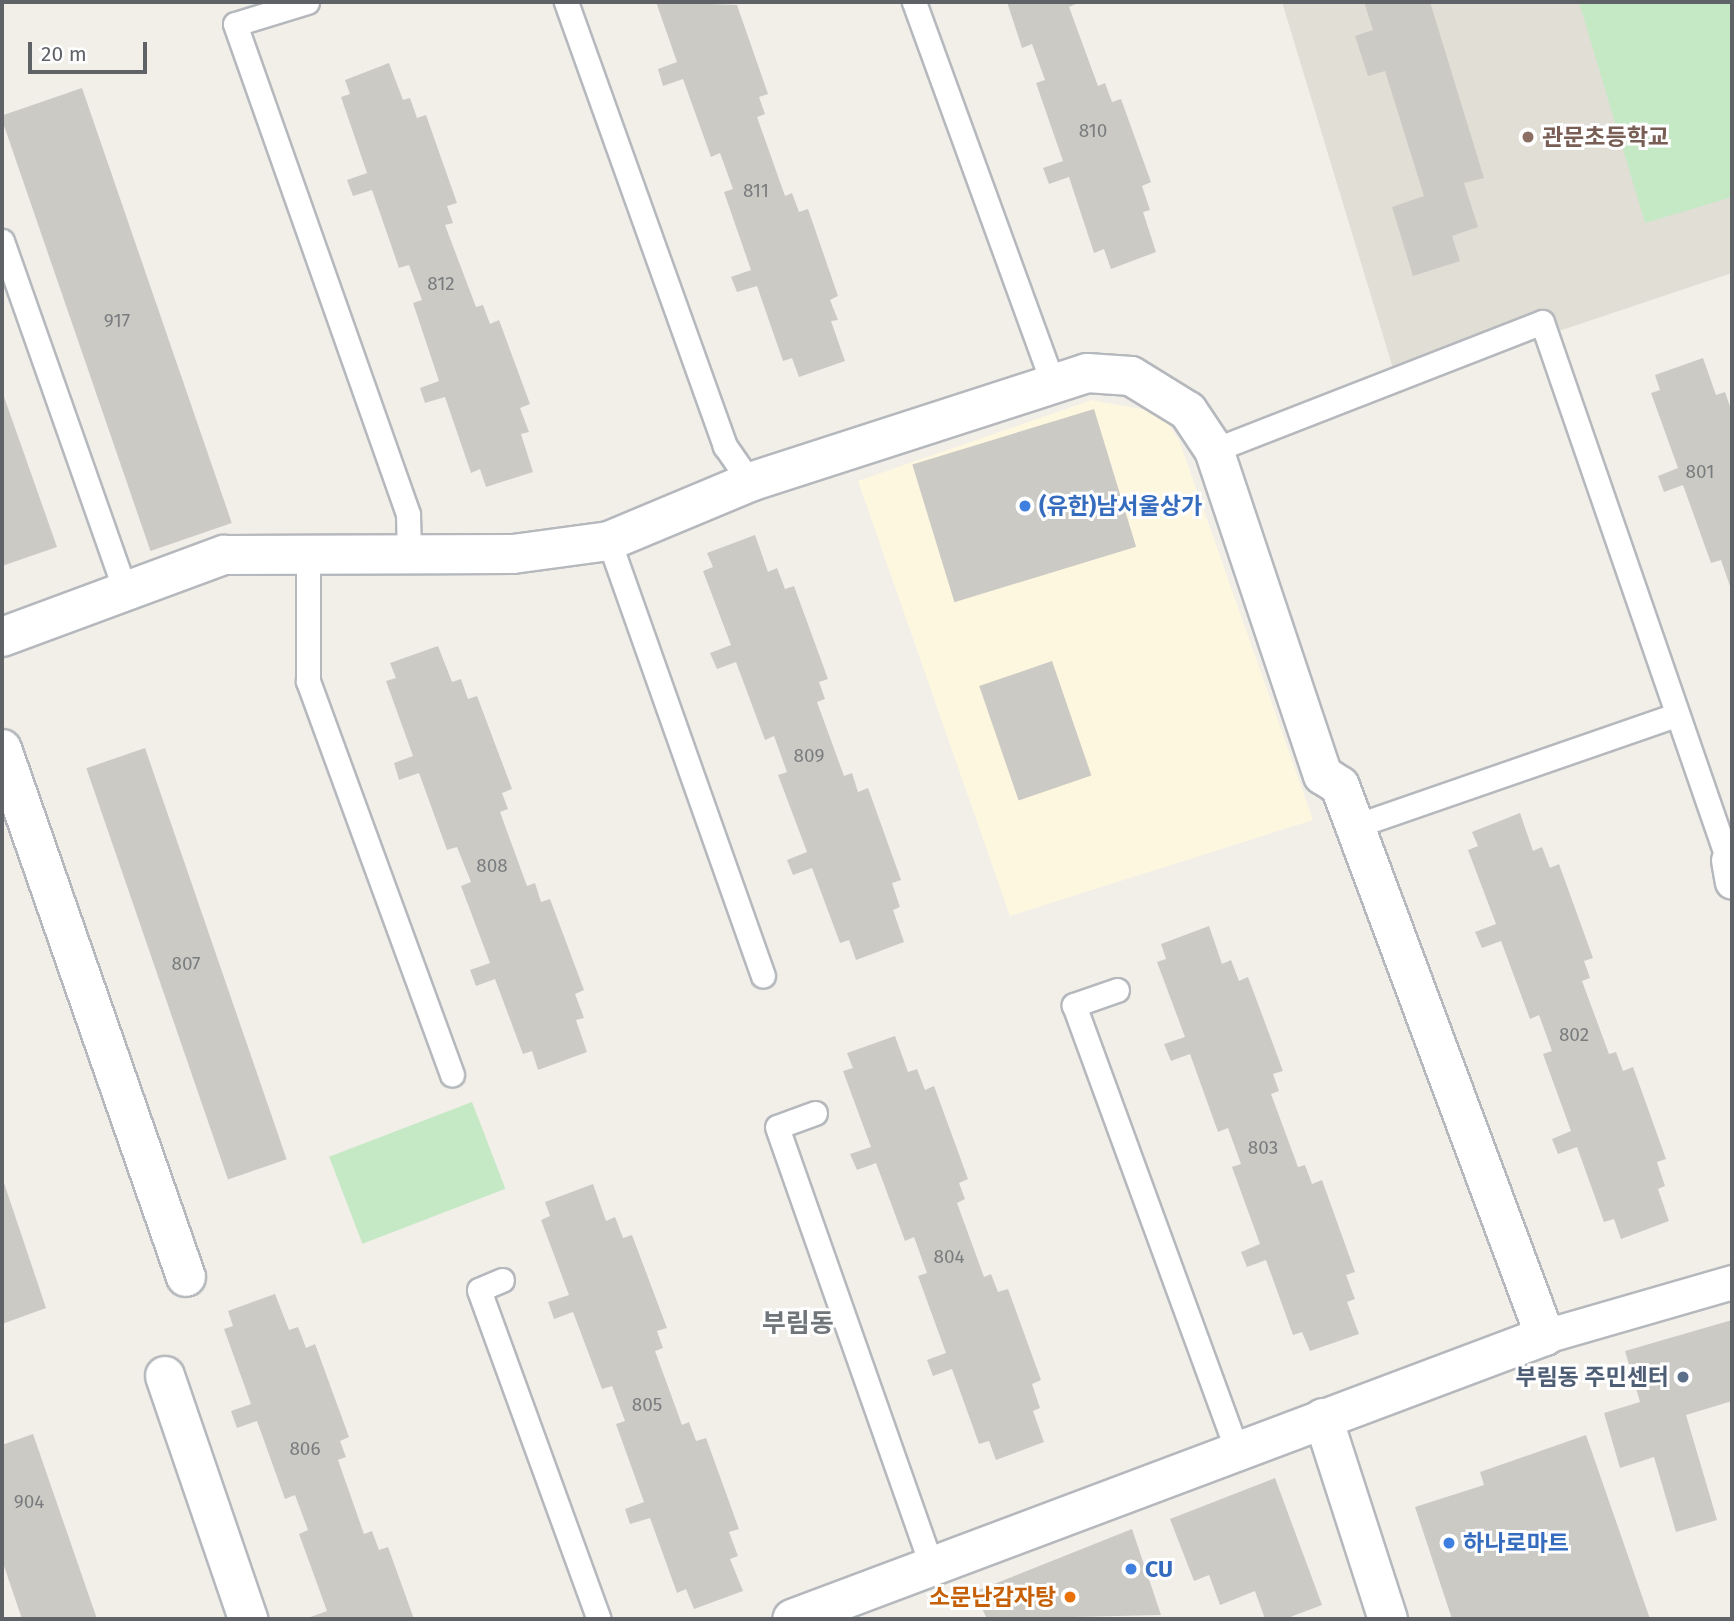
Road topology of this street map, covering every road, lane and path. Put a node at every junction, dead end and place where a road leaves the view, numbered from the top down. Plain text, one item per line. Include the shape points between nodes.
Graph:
1 (307, 2) edge
2 (566, 2) edge
3 (914, 2) edge
4 (2, 240) edge
5 (1052, 382) junction
6 (1214, 450) junction
7 (750, 482) junction
8 (609, 541) junction
9 (309, 553) junction
10 (409, 554) junction
11 (125, 591) junction
12 (2, 637) edge
13 (1675, 715) junction
14 (2, 749) edge
15 (1355, 826) junction
16 (1730, 871) edge
17 (763, 976) dead end
18 (1117, 990) dead end
19 (452, 1074) dead end
20 (815, 1113) dead end
21 (186, 1277) dead end
22 (502, 1280) dead end
23 (1732, 1283) edge
24 (1545, 1336) junction
25 (165, 1376) dead end
26 (1323, 1418) junction
27 (1237, 1450) junction
28 (932, 1567) junction
29 (248, 1619) edge
30 (599, 1619) edge
31 (792, 1619) edge
32 (1388, 1619) edge

1 - 10 lane via 235,24 408,514
2 - 7 lane via 725,446
3 - 5 lane
4 - 11 lane
5 - 6 street via 1087,373 1131,376 1188,411
5 - 7 street
6 - 13 lane via 1542,323
6 - 15 street via 1323,775 1340,786
7 - 8 street
8 - 10 street via 513,554
8 - 17 lane
9 - 10 street
9 - 11 street via 224,555
9 - 19 lane via 308,681
11 - 12 street
13 - 15 lane
13 - 16 lane
14 - 21 street
15 - 24 street
18 - 27 lane via 1074,1005
20 - 28 lane via 777,1127
22 - 30 lane via 479,1290
23 - 24 street
24 - 26 street
25 - 29 street
26 - 27 street
26 - 32 street
27 - 28 street
28 - 31 street

